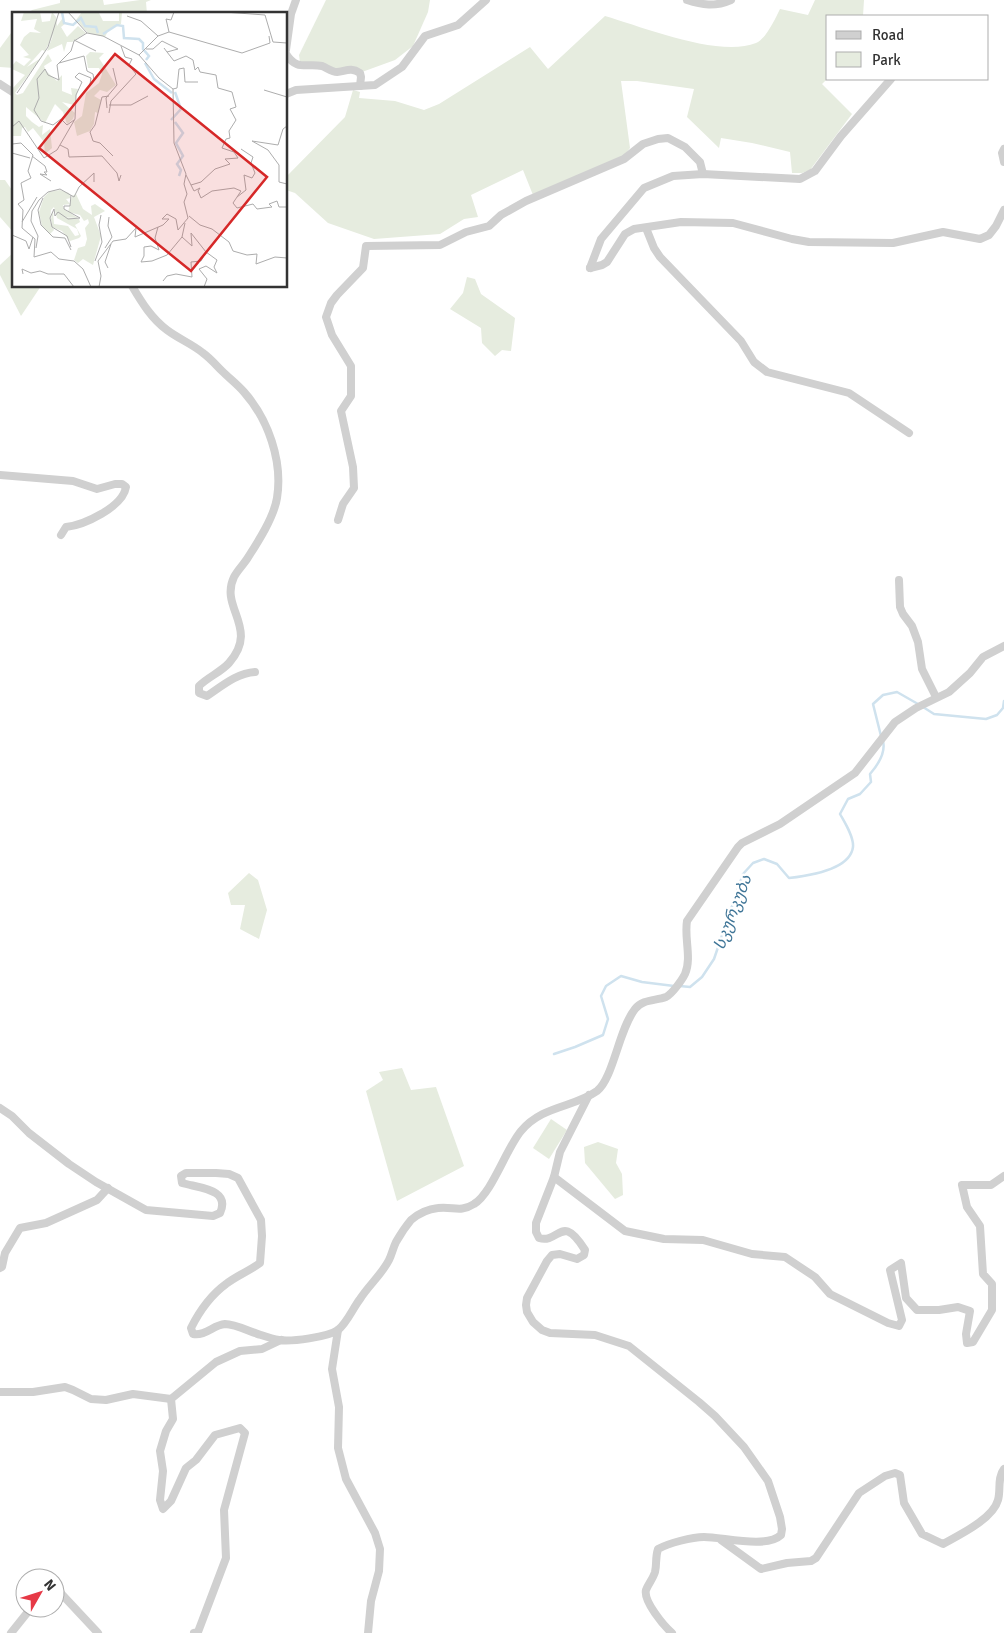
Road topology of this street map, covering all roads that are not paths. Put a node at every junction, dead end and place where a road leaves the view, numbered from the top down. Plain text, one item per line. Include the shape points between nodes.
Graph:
1 (296, 0) edge
2 (486, 0) edge
3 (686, 0) edge
4 (731, 0) edge
5 (288, 36) edge
6 (288, 57) edge
7 (890, 80) edge
8 (0, 84) edge
9 (360, 86) junction
10 (12, 92) edge
11 (288, 93) edge
12 (1004, 149) edge
13 (1004, 162) edge
14 (703, 174) junction
15 (1004, 210) edge
16 (646, 228) junction
17 (133, 288) edge
18 (909, 433) dead end
19 (0, 475) edge
20 (338, 520) dead end
21 (61, 535) dead end
22 (898, 580) dead end
23 (1004, 646) edge
24 (255, 672) dead end
25 (936, 697) junction
26 (589, 1095) junction
27 (0, 1108) edge
28 (1004, 1176) edge
29 (554, 1177) junction
30 (108, 1188) junction
31 (0, 1268) edge
32 (338, 1330) junction
33 (281, 1340) junction
34 (0, 1392) edge
35 (171, 1399) junction
36 (1004, 1469) edge
37 (720, 1539) junction
38 (65, 1598) edge
39 (22, 1618) edge
40 (366, 1632) edge
41 (11, 1633) edge
42 (98, 1633) edge
43 (197, 1633) edge
44 (672, 1633) edge

1 - 5 street
2 - 9 street via 458,25 425,36 402,67 375,85
3 - 4 street via 702,5
6 - 9 street via 298,65 322,66 335,72 354,69 360,73
7 - 14 street via 814,171 800,179
8 - 10 street
9 - 11 street
12 - 13 street
14 - 16 street via 673,176 644,188 601,239 590,268 606,262 625,234
14 - 20 street via 700,162 685,147 668,138 658,139 643,144 624,159 526,201 501,215 490,226 466,232 440,245 366,246 363,268 337,295 326,317 332,335 351,366 351,396 341,412 354,488 343,504
15 - 16 street via 989,235 980,239 943,232 893,242 809,242 733,223 681,222
16 - 18 street via 660,257 741,341 761,368 849,393
17 - 24 street via 153,317 203,353 244,391 268,428 278,470 277,498 268,524 234,578 231,599 242,636 228,664 204,680 199,686 199,693 206,696 238,676
19 - 21 street via 73,482 97,488 115,484 126,487 126,493 110,510 77,526 66,527
22 - 25 street via 900,607 912,626 922,669
23 - 25 street via 983,657 949,692
25 - 26 street via 895,722 856,773 780,824 738,847 687,922 686,973 668,996 640,1004 635,1009 620,1037 606,1077 600,1087
26 - 29 street via 560,1152
26 - 32 street via 545,1112 522,1129 476,1203 462,1210 438,1208 418,1214 409,1222 385,1267
27 - 30 street via 69,1164
28 - 29 street via 991,1185 962,1185 967,1207 980,1226 984,1274 992,1284 992,1310 973,1342 967,1342 966,1334 970,1310 958,1307 917,1310 906,1298 901,1263 890,1270 902,1320 899,1326 830,1294 815,1278 785,1257 752,1254 703,1240 664,1239 625,1232
29 - 37 street via 536,1223 536,1232 543,1240 559,1232 571,1233 585,1250 584,1256 576,1259 560,1254 552,1256 528,1298 526,1312 542,1330 550,1333 595,1335 629,1346 699,1402 744,1447 768,1481 780,1517 781,1536 767,1541
30 - 31 street via 97,1200 46,1223 20,1228
30 - 33 street via 146,1210 213,1216 220,1213 222,1199 215,1192 182,1183 181,1176 186,1173 216,1173 238,1178 261,1220 260,1263 218,1291 202,1308 192,1332 199,1335 229,1324
32 - 33 street via 315,1338
32 - 40 street via 332,1368 339,1407 338,1448 346,1479 376,1534 380,1549 379,1571
33 - 35 street via 262,1349 240,1351 216,1362
34 - 35 street via 33,1392 65,1387 99,1400 133,1394
35 - 43 street via 172,1419 160,1451 163,1471 160,1500 163,1509 171,1501 186,1468 215,1435 240,1428 245,1434 224,1510 226,1558
36 - 37 street via 998,1502 986,1517 970,1530 943,1544 922,1534 904,1503 900,1474 895,1473 859,1493 811,1562 761,1569
37 - 44 street via 696,1537 658,1549 654,1573 646,1589 647,1599
38 - 42 street
39 - 41 street

